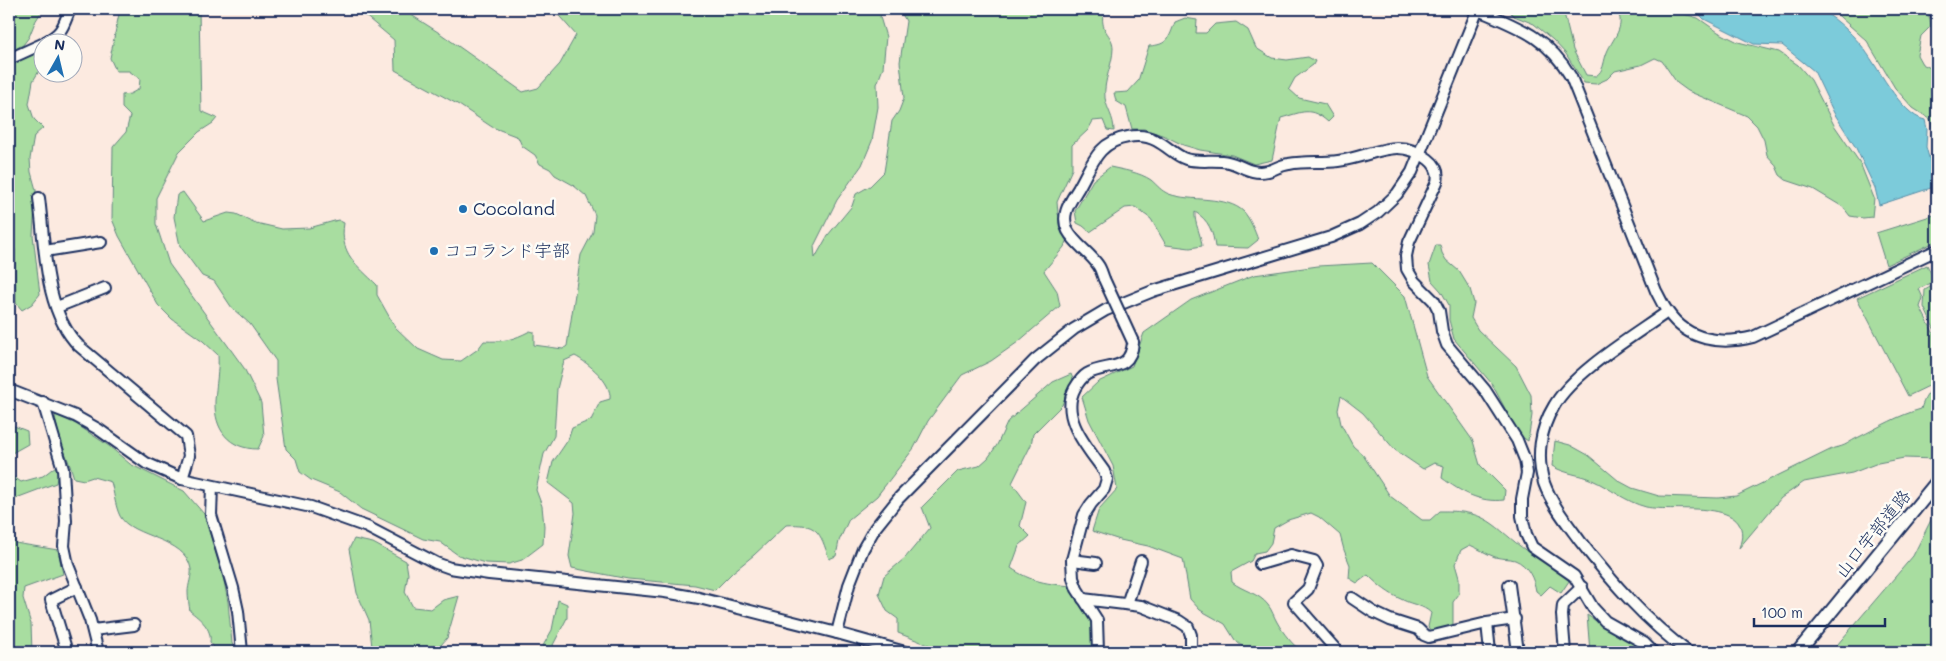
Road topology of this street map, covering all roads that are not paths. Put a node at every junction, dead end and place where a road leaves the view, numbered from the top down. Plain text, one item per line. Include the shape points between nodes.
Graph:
1 (70, 9) edge
2 (1478, 9) edge
3 (1934, 9) edge
4 (1937, 15) edge
5 (60, 32) edge
6 (32, 48) edge
7 (9, 59) edge
8 (1420, 153) junction
9 (39, 198) dead end
10 (100, 242) dead end
11 (1937, 250) edge
12 (45, 252) junction
13 (105, 288) dead end
14 (56, 307) junction
15 (1667, 312) junction
16 (9, 390) edge
17 (43, 402) junction
18 (182, 479) junction
19 (1937, 482) edge
20 (212, 486) junction
21 (1072, 560) junction
22 (1140, 561) dead end
23 (1096, 563) dead end
24 (1260, 564) dead end
25 (1509, 586) dead end
26 (77, 587) junction
27 (1582, 588) junction
28 (1352, 598) dead end
29 (1083, 600) junction
30 (1127, 604) junction
31 (1515, 620) junction
32 (1487, 622) junction
33 (134, 625) dead end
34 (93, 630) junction
35 (837, 633) junction
36 (67, 652) edge
37 (98, 652) edge
38 (242, 652) edge
39 (905, 652) edge
40 (1098, 652) edge
41 (1191, 652) edge
42 (1338, 652) edge
43 (1490, 652) edge
44 (1518, 652) edge
45 (1565, 652) edge
46 (1653, 652) edge
47 (1688, 652) edge
48 (1798, 652) edge

1 - 5 street
2 - 8 street
2 - 15 street via 1536,37 1556,54 1571,76
3 - 4 street
6 - 7 street
8 - 21 street, bridge via 1399,147 1339,161 1246,171 1229,162 1186,159 1147,137 1119,138 1102,149 1066,208 1065,218 1068,231 1098,265 1133,342 1127,359 1113,367 1086,374 1072,395 1072,419 1107,479 1104,489 1084,515
8 - 27 street via 1431,161 1438,175 1409,242 1407,269 1414,281 1434,300 1447,345 1485,390 1517,440 1527,473 1522,516 1532,547 1574,576
8 - 35 street via 1412,172 1396,194 1360,224 1331,237 1153,291 1106,310 1056,342 883,517 856,565
9 - 12 street
10 - 12 street
11 - 15 street via 1753,337 1737,341 1724,342 1699,336
12 - 14 street via 51,296
13 - 14 street
14 - 18 street via 70,337 186,436 189,456
15 - 47 street via 1586,371 1567,389 1553,406 1546,422 1540,460 1544,482 1555,506 1602,569 1655,626
16 - 17 street
17 - 18 street via 98,429 146,463
17 - 26 street via 63,469 64,546
18 - 20 street
19 - 48 main road, 山口宇部道路
20 - 35 street via 336,515 450,568 665,592
20 - 38 street via 210,515 233,588
21 - 23 street
21 - 29 street via 1073,578
22 - 30 street
24 - 42 street via 1291,555 1314,561 1316,566 1308,589 1294,602
25 - 31 street
26 - 34 street
26 - 36 street via 52,600
27 - 45 street via 1563,605
27 - 46 street via 1605,621 1644,643
28 - 32 street via 1372,612 1418,629 1429,637
29 - 30 street
29 - 40 street via 1097,620
30 - 41 street via 1142,606 1188,627
31 - 32 street
31 - 44 street
32 - 43 street
33 - 34 street
34 - 37 street
35 - 39 street

